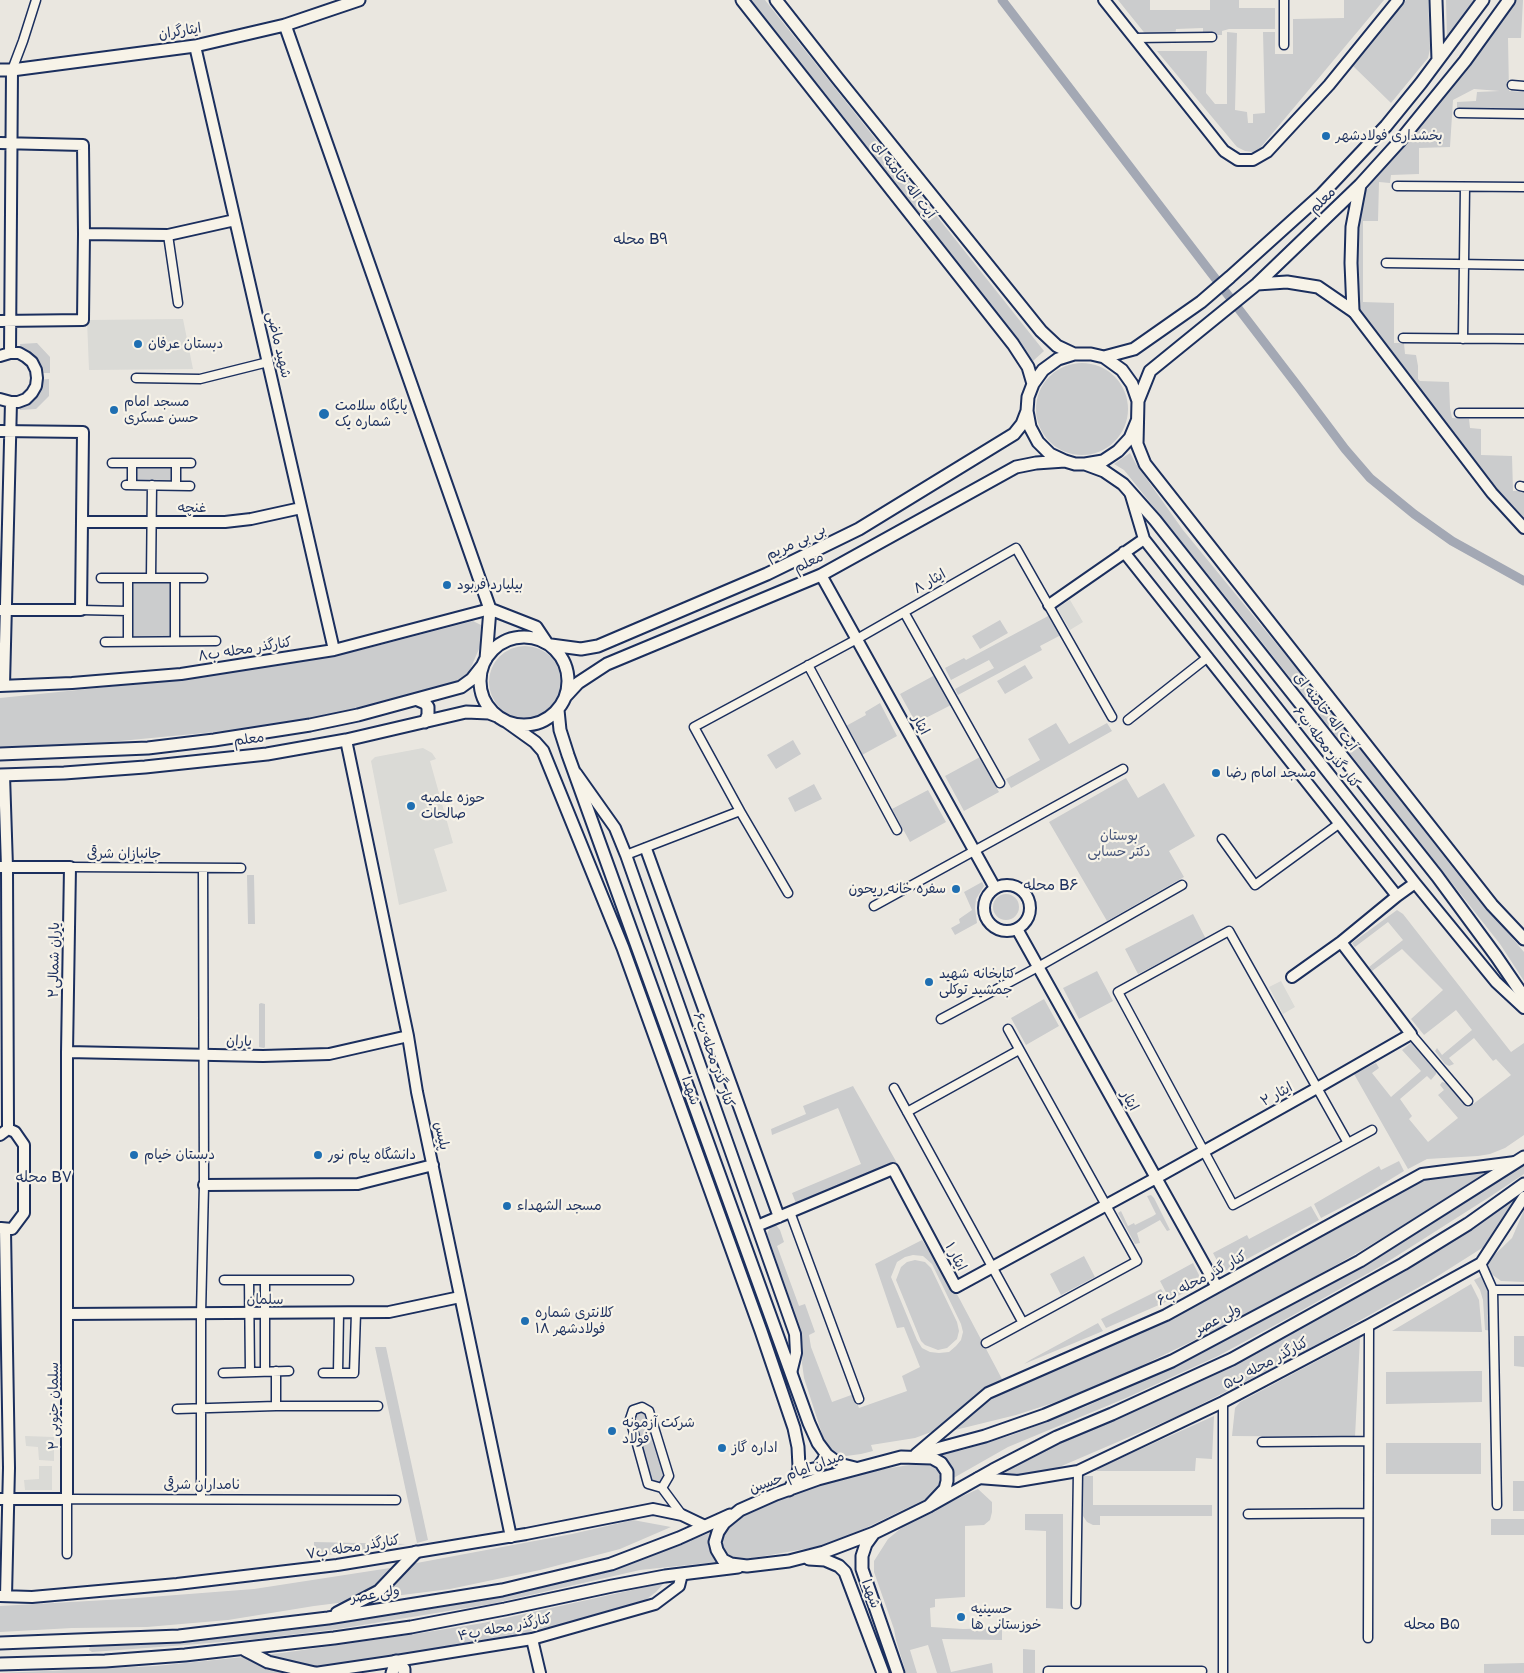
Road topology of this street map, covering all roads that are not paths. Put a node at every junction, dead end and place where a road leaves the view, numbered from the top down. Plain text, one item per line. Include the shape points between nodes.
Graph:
1 (36, 0) edge
2 (360, 0) edge
3 (742, 0) edge
4 (776, 0) edge
5 (1104, 0) edge
6 (1284, 0) edge
7 (1398, 0) edge
8 (1436, 0) edge
9 (1483, 0) edge
10 (1508, 0) edge
11 (285, 25) junction
12 (1212, 37) dead end
13 (1134, 38) junction
14 (195, 46) junction
15 (1284, 46) dead end
16 (1438, 60) junction
17 (6, 70) edge
18 (1512, 86) dead end
19 (1524, 86) edge
20 (1459, 113) dead end
21 (1524, 114) edge
22 (1386, 126) junction
23 (1400, 142) junction
24 (0, 143) edge
25 (12, 144) junction
26 (1360, 185) junction
27 (1397, 186) dead end
28 (1464, 187) junction
29 (1524, 187) edge
30 (235, 220) junction
31 (84, 234) junction
32 (168, 235) junction
33 (1386, 263) dead end
34 (1465, 264) junction
35 (1524, 265) edge
36 (1257, 284) junction
37 (178, 303) dead end
38 (1354, 311) junction
39 (5, 321) edge
40 (1404, 338) dead end
41 (1463, 339) junction
42 (1524, 339) edge
43 (10, 353) junction
44 (1074, 354) junction
45 (0, 356) edge
46 (1104, 356) junction
47 (268, 362) junction
48 (136, 378) dead end
49 (1033, 384) junction
50 (0, 399) edge
51 (1138, 401) junction
52 (11, 402) junction
53 (1027, 411) junction
54 (1459, 413) dead end
55 (1524, 413) edge
56 (1137, 421) junction
57 (5, 431) edge
58 (1065, 461) junction
59 (112, 463) dead end
60 (132, 463) junction
61 (176, 463) junction
62 (191, 463) dead end
63 (1085, 464) junction
64 (152, 485) junction
65 (176, 486) junction
66 (190, 486) dead end
67 (1130, 491) junction
68 (301, 508) junction
69 (82, 522) junction
70 (152, 522) junction
71 (1524, 528) edge
72 (1144, 539) junction
73 (1124, 552) junction
74 (821, 575) junction
75 (101, 578) dead end
76 (128, 578) junction
77 (151, 578) junction
78 (175, 578) junction
79 (203, 578) dead end
80 (1049, 605) junction
81 (490, 609) junction
82 (3, 610) edge
83 (81, 610) junction
84 (128, 611) junction
85 (904, 612) junction
86 (857, 639) junction
87 (175, 641) junction
88 (216, 641) dead end
89 (105, 642) dead end
90 (128, 642) junction
91 (549, 644) junction
92 (598, 646) junction
93 (334, 650) junction
94 (1208, 657) junction
95 (484, 662) junction
96 (607, 664) junction
97 (808, 665) junction
98 (2, 685) edge
99 (566, 696) junction
100 (418, 700) junction
101 (558, 710) junction
102 (1112, 718) dead end
103 (502, 719) junction
104 (1128, 720) dead end
105 (424, 722) junction
106 (346, 740) junction
107 (0, 754) edge
108 (568, 755) junction
109 (547, 762) junction
110 (572, 767) junction
111 (1123, 769) dead end
112 (2, 775) edge
113 (1000, 783) dead end
114 (740, 811) junction
115 (1340, 823) junction
116 (897, 830) dead end
117 (1222, 839) dead end
118 (646, 849) junction
119 (975, 851) junction
120 (626, 855) junction
121 (4, 867) edge
122 (70, 868) junction
123 (203, 868) junction
124 (241, 868) dead end
125 (1415, 883) junction
126 (1182, 885) dead end
127 (995, 888) junction
128 (788, 894) dead end
129 (1397, 896) junction
130 (874, 906) dead end
131 (1017, 929) junction
132 (1524, 939) edge
133 (1341, 942) junction
134 (1038, 967) junction
135 (1292, 977) dead end
136 (1524, 998) edge
137 (1524, 1008) edge
138 (941, 1019) dead end
139 (1008, 1030) dead end
140 (1411, 1034) junction
141 (408, 1036) junction
142 (1019, 1050) junction
143 (67, 1052) junction
144 (676, 1053) junction
145 (204, 1055) junction
146 (662, 1058) junction
147 (894, 1088) dead end
148 (1317, 1088) junction
149 (1468, 1101) dead end
150 (907, 1112) junction
151 (1372, 1130) dead end
152 (4, 1132) edge
153 (1348, 1143) junction
154 (1204, 1150) junction
155 (1520, 1160) edge
156 (433, 1165) junction
157 (1156, 1178) junction
158 (67, 1183) joint
159 (1524, 1184) edge
160 (204, 1185) junction
161 (1524, 1197) edge
162 (1105, 1206) junction
163 (790, 1212) junction
164 (780, 1217) junction
165 (757, 1226) junction
166 (3, 1229) edge
167 (1481, 1263) junction
168 (992, 1267) junction
169 (224, 1280) dead end
170 (249, 1280) junction
171 (265, 1280) junction
172 (348, 1280) dead end
173 (1217, 1287) junction
174 (1494, 1290) junction
175 (1524, 1290) edge
176 (460, 1297) junction
177 (264, 1313) junction
178 (339, 1313) junction
179 (356, 1313) junction
180 (67, 1314) junction
181 (201, 1314) junction
182 (250, 1314) junction
183 (1023, 1323) junction
184 (1369, 1325) junction
185 (986, 1343) dead end
186 (265, 1371) junction
187 (276, 1371) junction
188 (289, 1371) dead end
189 (250, 1372) junction
190 (224, 1373) dead end
191 (324, 1373) dead end
192 (338, 1373) junction
193 (791, 1373) junction
194 (859, 1399) dead end
195 (1223, 1402) junction
196 (276, 1406) junction
197 (378, 1406) dead end
198 (201, 1408) junction
199 (177, 1409) dead end
200 (1368, 1441) junction
201 (1262, 1442) dead end
202 (915, 1455) junction
203 (827, 1456) junction
204 (901, 1458) junction
205 (799, 1467) junction
206 (855, 1468) junction
207 (1078, 1471) junction
208 (978, 1478) junction
209 (662, 1488) junction
210 (788, 1490) junction
211 (668, 1497) junction
212 (201, 1498) junction
213 (4, 1499) edge
214 (67, 1499) junction
215 (396, 1500) dead end
216 (1497, 1505) dead end
217 (929, 1506) junction
218 (653, 1509) junction
219 (740, 1510) junction
220 (1368, 1513) junction
221 (1248, 1514) dead end
222 (682, 1515) junction
223 (705, 1526) junction
224 (874, 1532) junction
225 (511, 1537) junction
226 (416, 1552) junction
227 (67, 1554) dead end
228 (800, 1558) junction
229 (747, 1566) junction
230 (862, 1569) junction
231 (845, 1572) junction
232 (682, 1574) junction
233 (3, 1596) edge
234 (1076, 1604) dead end
235 (328, 1618) junction
236 (1368, 1638) dead end
237 (532, 1639) junction
238 (79, 1640) junction
239 (0, 1643) edge
240 (245, 1650) junction
241 (81, 1662) junction
242 (396, 1662) junction
243 (0, 1664) edge
244 (1202, 1671) dead end
245 (315, 1673) edge
246 (392, 1673) edge
247 (404, 1673) edge
248 (540, 1673) edge
249 (883, 1673) edge
250 (898, 1673) edge
251 (1048, 1673) edge
252 (1223, 1673) edge

1 - 17 street via 23,42
2 - 11 main road, ایثارگران
3 - 49 main road, آیت اله خامنه ای via 1013,344 1028,367
4 - 44 main road, آیت اله خامنه ای via 1040,331 1057,346
5 - 13 street
6 - 15 street
7 - 13 street via 1329,85 1267,152 1253,160 1238,160 1224,151
8 - 16 main road
9 - 16 main road, معلم
10 - 23 main road, معلم via 1466,61
11 - 14 main road, ایثارگران
11 - 81 main road
12 - 13 street
14 - 17 main road, ایثارگران
14 - 30 street, شهید ماضی
16 - 22 main road, معلم
17 - 25 street
18 - 19 street
20 - 21 street
22 - 23 main road
22 - 46 main road, معلم via 1322,194 1201,302 1134,349
23 - 26 main road, معلم
24 - 25 street
25 - 31 street via 83,145
25 - 39 street
26 - 36 main road, معلم
26 - 38 main road via 1352,227
27 - 28 street
28 - 29 street
28 - 34 street
30 - 32 street
30 - 47 street, شهید ماضی
31 - 32 street
31 - 39 street via 83,320
32 - 37 street
33 - 34 street
34 - 35 street
34 - 41 street
36 - 38 main road via 1287,282 1318,286
36 - 51 main road, معلم via 1150,371
38 - 71 street via 1492,493
39 - 43 street
40 - 41 street
41 - 42 street
43 - 45 street
43 - 52 street via 19,353 32,362 38,378 26,399
44 - 46 main road
44 - 49 main road via 1058,359 1043,370
46 - 51 main road via 1122,370
47 - 48 street via 200,379
47 - 68 street, شهید ماضی
49 - 53 main road
50 - 52 street
51 - 56 main road
52 - 57 street
53 - 58 main road via 1030,428 1038,442 1050,454
53 - 92 main road, بی بی مریم via 1014,434 859,529 767,574
54 - 55 street
56 - 63 main road via 1130,438 1118,451 1103,460
56 - 132 main road, آیت اله خامنه ای via 1137,444 1145,464 1492,904
57 - 69 street via 83,432
57 - 82 street
58 - 63 main road
58 - 74 main road, معلم via 1016,467
59 - 60 street
60 - 61 street
60 - 64 street via 129,485
61 - 62 street
61 - 65 street
63 - 67 main road, آیت اله خامنه ای via 1104,471
64 - 65 street
64 - 70 street
65 - 66 street
67 - 72 street, کنار گذر محله ب۶
67 - 136 main road, آیت اله خامنه ای via 1437,876
68 - 70 street, غنچه via 225,522
68 - 93 street, شهید ماضی
69 - 70 street, غنچه
69 - 83 street
70 - 77 street
72 - 73 street
72 - 125 street, کنار گذر محله ب۶
73 - 80 street
73 - 94 street
74 - 86 street, ایثار
74 - 96 main road, معلم
75 - 76 street
76 - 77 street
76 - 84 street
77 - 78 street
78 - 79 street
78 - 87 street
80 - 85 street, ایثار ۸ via 1016,548
80 - 102 street
81 - 91 main road via 536,627
81 - 93 street, کنارگذر محله ب۸
81 - 95 main road
82 - 83 street
82 - 98 street
83 - 84 street
84 - 90 street
85 - 86 street, ایثار ۸
85 - 113 street
86 - 97 street, ایثار ۸
86 - 119 street, ایثار
87 - 88 street
87 - 90 street
89 - 90 street
91 - 92 main road, بی بی مریم via 581,649
91 - 95 main road via 533,637 506,640 494,648
91 - 99 main road via 565,663 569,685
92 - 96 main road via 601,659
93 - 98 street, کنارگذر محله ب۸ via 181,674
94 - 104 street
94 - 115 street
95 - 100 main road, معلم via 472,679 461,687
95 - 103 main road via 480,676 483,698
96 - 99 main road, معلم via 578,683
97 - 114 street, ایثار ۸ via 694,727
97 - 116 street
99 - 101 main road
100 - 105 main road via 428,707
100 - 107 main road, معلم via 310,725 214,740 148,748
101 - 103 main road via 545,720 529,725
101 - 108 main road, شهدا
103 - 105 main road, معلم via 489,713 466,712
103 - 109 main road, شهدا via 535,742
105 - 106 main road, معلم
106 - 112 main road, معلم via 267,754 145,767
106 - 141 street, پلیس
108 - 109 main road
108 - 110 main road, شهدا
109 - 146 main road, شهدا via 623,948
110 - 120 street, کنار گذر محله ب۶ via 615,828
110 - 144 main road, شهدا
111 - 119 street
112 - 121 street
114 - 118 street
114 - 128 street
115 - 117 street via 1255,885
115 - 129 street
118 - 120 street
118 - 164 street
119 - 127 street, ایثار
119 - 130 street
120 - 165 street, کنار گذر محله ب۶
121 - 122 street, جانبازان شرقی
121 - 152 street
122 - 123 street, جانبازان شرقی
122 - 143 street, یاران شمالی۲
123 - 124 street, جانبازان شرقی
123 - 145 street
125 - 129 street
125 - 137 street, کنار گذر محله ب۶ via 1496,982
126 - 134 street
127 - 131 street via 984,904 988,923 1002,931
127 - 131 street via 1017,888 1027,898 1030,912
129 - 133 street
131 - 134 street, ایثار
133 - 135 street
133 - 140 street
134 - 138 street
134 - 157 street, ایثار
139 - 142 street
140 - 148 street, ایثار ۲
140 - 149 street
141 - 145 street, یاران via 329,1054
141 - 156 street, پلیس
142 - 150 street
142 - 162 street
143 - 145 street, یاران
143 - 158 street, یاران شمالی۲
144 - 146 main road
144 - 193 main road, شهدا
145 - 160 street
146 - 205 main road, شهدا via 794,1428
147 - 150 street
148 - 153 street
148 - 154 street, ایثار ۲
148 - 154 street via 1229,931 1118,992
150 - 168 street
151 - 153 street
152 - 166 street via 16,1132 24,1146 24,1212 12,1229
153 - 154 street via 1233,1205
154 - 157 street, ایثار ۲
155 - 173 street, کنار گذر محله ب۶ via 1422,1174
155 - 202 main road, ولی عصر via 1360,1261 1172,1361 1045,1415
156 - 160 street via 358,1184
156 - 176 street, پلیس
157 - 162 street, ایثار ۱
157 - 173 street, ایثار
158 - 180 street, سلمان جنوبی ۲
159 - 208 main road via 1403,1264 1232,1359 1056,1437
160 - 181 street
161 - 167 street, کنارگذر محله ب۵
162 - 168 street, ایثار ۱
162 - 183 street via 1137,1261
163 - 164 street, ایثار ۱
163 - 168 street, ایثار ۱ via 893,1169 956,1287
163 - 194 street
164 - 165 street, ایثار ۱
165 - 193 street, کنار گذر محله ب۶ via 795,1334 796,1353
166 - 213 street
167 - 174 street
167 - 184 street, کنارگذر محله ب۵
168 - 183 street
169 - 170 street
170 - 171 street
170 - 182 street
171 - 172 street
171 - 177 street
173 - 202 street, کنار گذر محله ب۶ via 1166,1314 988,1393
174 - 175 street
174 - 216 street
176 - 179 street, سلمان via 389,1312
176 - 225 street, پلیس
177 - 178 street, سلمان
177 - 182 street, سلمان
177 - 186 street
178 - 179 street, سلمان
178 - 192 street
179 - 192 street via 354,1373
180 - 181 street, سلمان
180 - 214 street, سلمان جنوبی ۲
181 - 182 street, سلمان
181 - 198 street
182 - 189 street
183 - 185 street
184 - 195 street, کنارگذر محله ب۵
184 - 200 street
186 - 187 street
186 - 189 street
187 - 188 street
187 - 196 street
189 - 190 street
191 - 192 street
193 - 203 main road, شهدا via 815,1436
195 - 207 street, کنارگذر محله ب۵
195 - 252 street
196 - 197 street
196 - 198 street
198 - 199 street
198 - 212 street
200 - 201 street
200 - 220 street
202 - 204 main road, ولی عصر
203 - 205 main road via 818,1468
203 - 206 main road via 839,1464
204 - 206 main road, میدان امام حسین
204 - 217 main road, میدان امام حسین via 932,1458 947,1472 945,1489
205 - 210 main road, شهدا via 797,1477
206 - 210 main road, میدان امام حسین
207 - 208 street, کنارگذر محله ب۵ via 1018,1481
207 - 234 street
208 - 217 main road
209 - 209 street via 669,1476 649,1411 642,1407 633,1410 630,1419 648,1484
209 - 211 street
210 - 219 main road, میدان امام حسین
211 - 218 street
211 - 222 street
212 - 214 street, نامداران شرقی
212 - 215 street, نامداران شرقی
213 - 214 street, نامداران شرقی
213 - 233 street
214 - 227 street
217 - 224 main road, میدان امام حسین
218 - 222 street, کنارگذر محله ب۷
218 - 225 street, کنارگذر محله ب۷
219 - 223 main road, ولی عصر
219 - 229 main road, میدان امام حسین via 724,1523 715,1542 723,1560
220 - 221 street
220 - 236 street
222 - 223 street, کنارگذر محله ب۷
223 - 235 main road, ولی عصر via 611,1564 502,1590
224 - 228 main road, میدان امام حسین
224 - 230 main road, شهدا via 862,1556
225 - 226 street, کنارگذر محله ب۷
226 - 233 street, کنارگذر محله ب۷ via 177,1584 32,1597
226 - 235 main road via 379,1591
228 - 229 main road, میدان امام حسین
228 - 231 main road, شهدا via 825,1560
229 - 232 main road
230 - 231 main road via 854,1564
230 - 250 main road, شهدا
231 - 249 main road, شهدا
232 - 237 street, کنارگذر محله ب۴ via 679,1586 655,1604
232 - 240 main road via 411,1627
235 - 238 main road, ولی عصر via 179,1636
237 - 242 street, کنارگذر محله ب۴
237 - 248 street
238 - 239 main road, ولی عصر
238 - 241 main road
240 - 241 main road
240 - 245 main road via 268,1662
241 - 243 main road
242 - 245 street, کنارگذر محله ب۴
242 - 246 main road
242 - 247 main road
244 - 251 street

